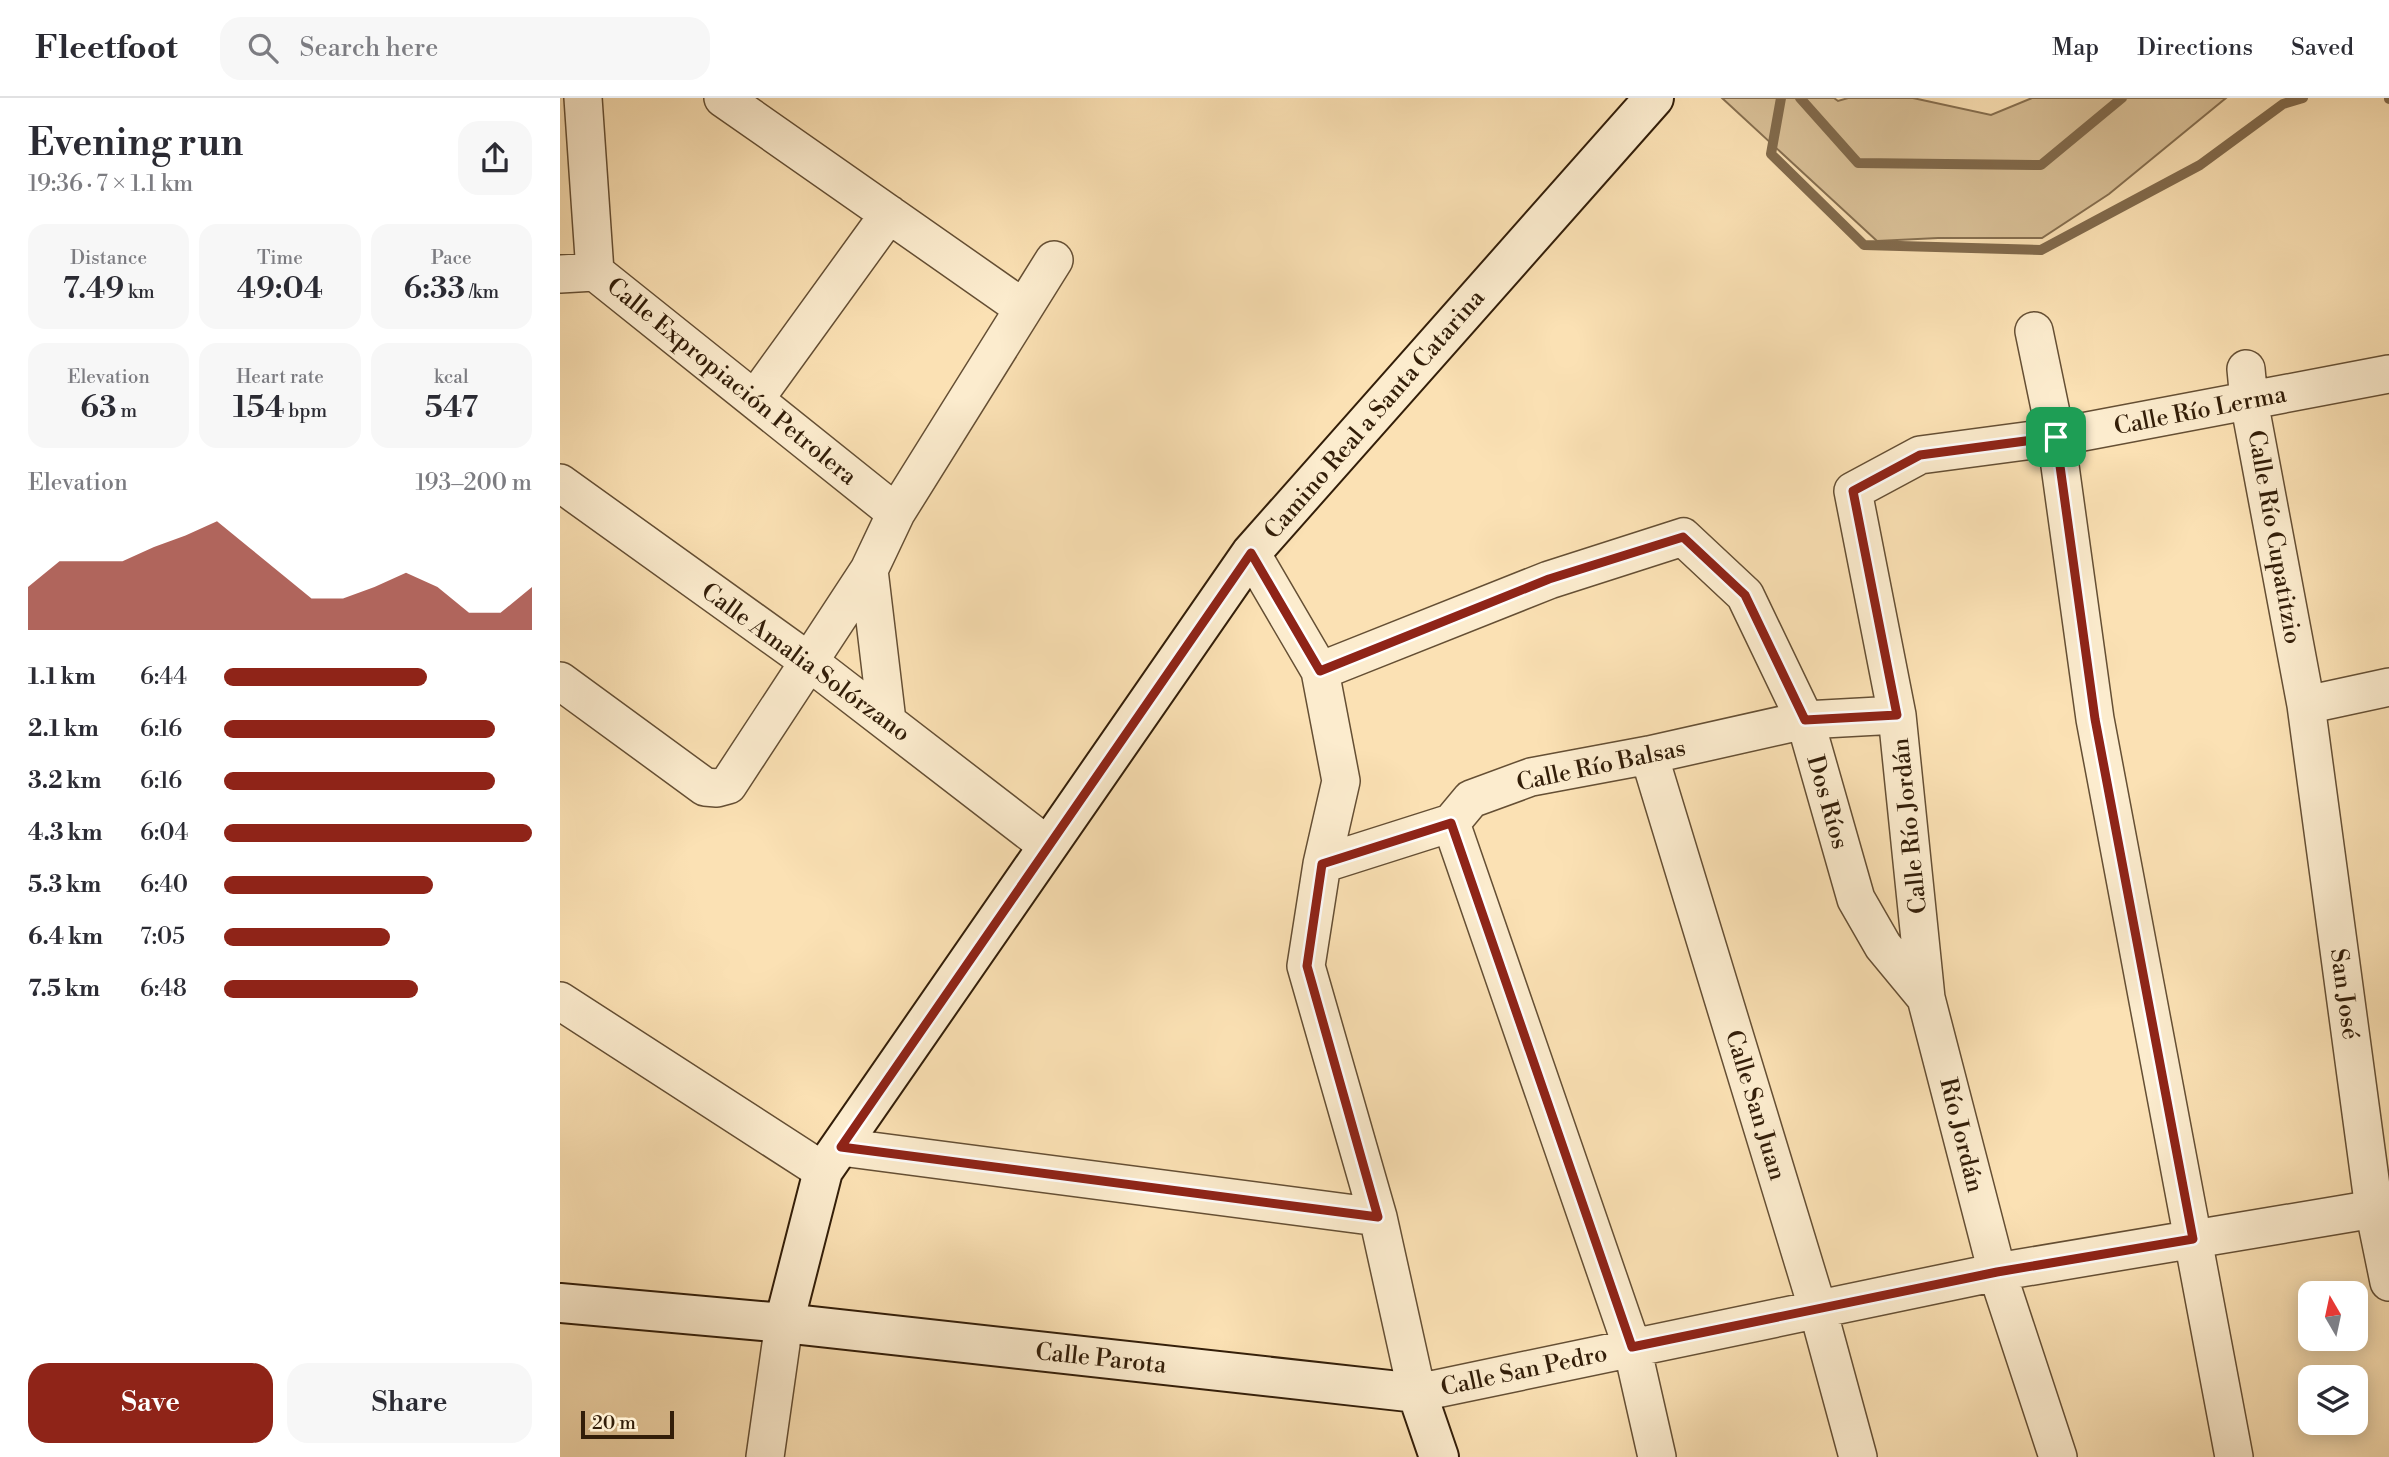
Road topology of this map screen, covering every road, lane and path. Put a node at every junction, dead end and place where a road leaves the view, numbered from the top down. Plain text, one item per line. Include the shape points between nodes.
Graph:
1 (583, 98) edge
2 (723, 98) edge
3 (1654, 98) edge
4 (889, 214) junction
5 (1054, 260) dead end
6 (577, 273) edge
7 (1023, 308) junction
8 (2034, 331) dead end
9 (2389, 374) edge
10 (2248, 385) junction
11 (755, 399) junction
12 (2056, 437) junction
13 (560, 483) edge
14 (1853, 491) joint
15 (897, 513) junction
16 (1251, 553) junction
17 (869, 570) junction
18 (808, 661) junction
19 (1320, 671) junction
20 (560, 681) edge
21 (2389, 687) edge
22 (2306, 705) junction
23 (1897, 715) junction
24 (1805, 720) junction
25 (887, 721) junction
26 (1649, 755) junction
27 (1451, 823) junction
28 (1048, 846) junction
29 (1322, 864) junction
30 (1926, 998) junction
31 (560, 1001) edge
32 (2377, 1134) edge
33 (832, 1159) junction
34 (2374, 1209) junction
35 (1378, 1217) junction
36 (2193, 1239) junction
37 (1997, 1272) junction
38 (2389, 1282) edge
39 (560, 1303) edge
40 (1818, 1310) junction
41 (784, 1324) junction
42 (1632, 1347) junction
43 (1417, 1393) junction
44 (765, 1457) edge
45 (1439, 1457) edge
46 (1657, 1457) edge
47 (1858, 1457) edge
48 (2058, 1457) edge
49 (2234, 1457) edge

1 - 6 street
2 - 4 street
3 - 16 street, Camino Real a Santa Catarina
4 - 7 street
4 - 11 street
5 - 7 street
6 - 11 street, Calle Expropiación Petrolera
7 - 15 street
8 - 12 street
9 - 10 street, Calle Río Lerma
10 - 12 street, Calle Río Lerma
10 - 22 street, Calle Río Cupatitzio
11 - 15 street, Calle Expropiación Petrolera
12 - 14 street, Calle Río Lerma via 1920,455
12 - 36 street via 2095,719
13 - 18 street, Calle Amalia Solórzano
14 - 23 street, Calle Río Jordán
15 - 17 street
16 - 19 street
16 - 28 street, Camino Real a Santa Catarina
17 - 18 street
17 - 25 street
18 - 20 street via 728,785 717,788 705,787
18 - 25 street, Calle Amalia Solórzano
19 - 24 street, Dos Ríos via 1549,579 1683,537 1745,595
19 - 29 street via 1341,781
21 - 22 street
22 - 32 street, San José
23 - 24 street, Calle Río Balsas
23 - 30 street, Calle Río Jordán
24 - 26 street, Calle Río Balsas
24 - 30 street, Dos Ríos via 1856,899 1883,946
25 - 28 street, Calle Amalia Solórzano
26 - 27 street, Calle Río Balsas via 1531,777 1471,799
26 - 40 street, Calle San Juan
27 - 29 street, Calle Río Balsas
27 - 42 street
28 - 33 street, Camino Real a Santa Catarina
29 - 35 street via 1307,966
30 - 37 street, Río Jordán
31 - 33 street
32 - 34 street, San José
33 - 35 street
33 - 41 street, Camino Real a Santa Catarina
34 - 36 street, Calle San Pedro
34 - 38 street, San José
35 - 43 street
36 - 37 street, Calle San Pedro
36 - 49 street
37 - 40 street, Calle San Pedro
37 - 48 street, Río Jordán
39 - 41 street, Calle Parota
40 - 42 street, Calle San Pedro
40 - 47 street, Calle San Juan
41 - 43 street, Calle Parota
41 - 44 street
42 - 43 street, Calle San Pedro
42 - 46 street
43 - 45 street

